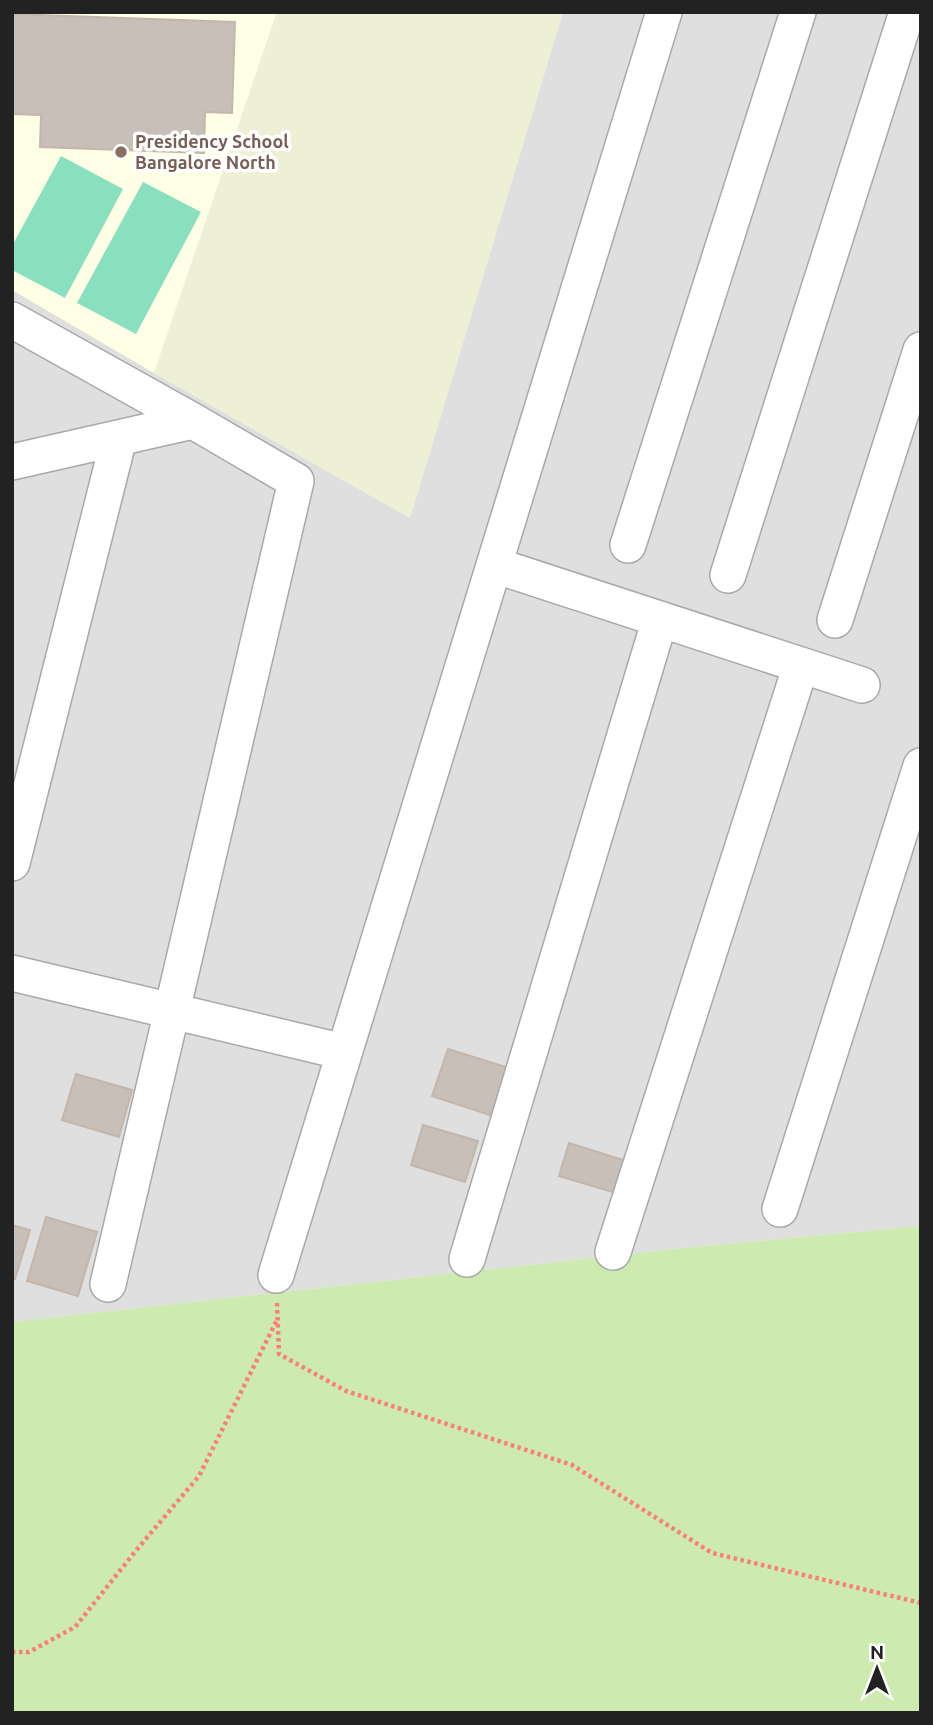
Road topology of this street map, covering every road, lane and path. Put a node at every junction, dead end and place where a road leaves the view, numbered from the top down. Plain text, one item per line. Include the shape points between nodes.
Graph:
1 (664, 12) edge
2 (798, 12) edge
3 (907, 12) edge
4 (12, 320) edge
5 (921, 351) edge
6 (193, 421) junction
7 (119, 438) junction
8 (12, 462) edge
9 (628, 545) dead end
10 (494, 565) junction
11 (728, 575) dead end
12 (660, 619) junction
13 (835, 620) dead end
14 (801, 665) junction
15 (862, 685) dead end
16 (921, 766) edge
17 (12, 863) edge
18 (12, 973) edge
19 (172, 1011) junction
20 (344, 1052) junction
21 (779, 1209) dead end
22 (613, 1252) dead end
23 (467, 1259) dead end
24 (276, 1275) joint
25 (108, 1284) dead end
26 (277, 1319) junction
27 (921, 1603) edge
28 (12, 1652) edge

1 - 10 street
2 - 9 street
3 - 11 street
4 - 6 street
5 - 13 street
6 - 7 street
6 - 19 street via 296,481
7 - 8 street
7 - 17 street
10 - 12 street
10 - 20 street
12 - 14 street
12 - 23 street
14 - 15 street
14 - 22 street
16 - 21 street
18 - 19 street
19 - 20 street
19 - 25 street
20 - 24 street
24 - 26 path
26 - 27 path via 279,1354 346,1391 572,1465 712,1553
26 - 28 path via 199,1476 75,1627 29,1652

